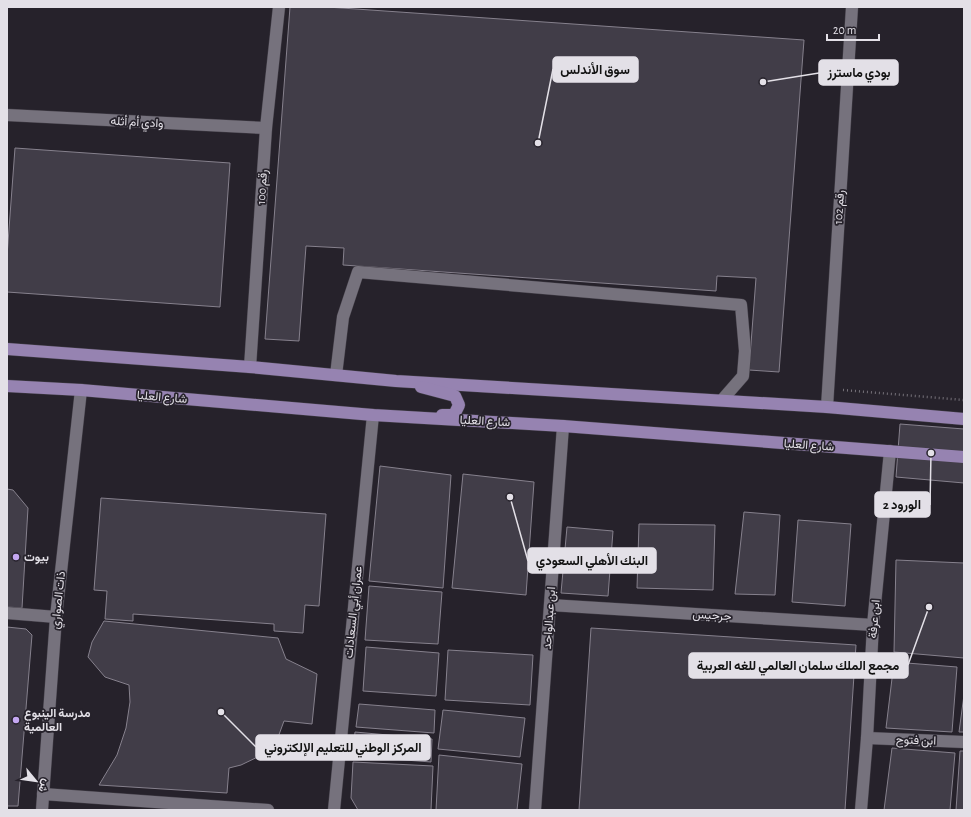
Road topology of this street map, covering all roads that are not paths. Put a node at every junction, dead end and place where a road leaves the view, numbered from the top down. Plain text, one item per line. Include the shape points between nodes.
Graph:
1 (279, 7) edge
2 (852, 7) edge
3 (7, 116) edge
4 (266, 128) junction
5 (7, 349) edge
6 (250, 367) junction
7 (336, 375) junction
8 (396, 381) junction
9 (7, 386) edge
10 (81, 390) junction
11 (722, 400) junction
12 (827, 407) junction
13 (373, 415) junction
14 (409, 417) junction
15 (964, 419) edge
16 (563, 426) junction
17 (890, 451) junction
18 (964, 457) edge
19 (550, 604) junction
20 (7, 613) edge
21 (56, 617) junction
22 (873, 625) junction
23 (867, 738) junction
24 (964, 742) edge
25 (43, 794) junction
26 (42, 810) edge
27 (268, 810) edge
28 (334, 810) edge
29 (535, 810) edge
30 (861, 810) edge

1 - 4 street, رقم 100
2 - 12 street, رقم 102
3 - 4 street, وادي أم أثله
4 - 6 street, رقم 100
5 - 6 main road
6 - 7 main road
7 - 8 main road
7 - 11 street via 343,316 358,272 741,305 745,351 743,376
8 - 11 main road
8 - 14 main road via 454,396 459,405 454,415
9 - 10 main road, شارع العليا
10 - 13 main road, شارع العليا
10 - 21 street, ذات الصواري
11 - 12 main road
12 - 15 main road
13 - 14 main road, شارع العليا
13 - 28 street, عمران أبي السعادات
14 - 16 main road, شارع العليا
16 - 17 main road, شارع العليا
16 - 19 street, ابن عبدالواحد
17 - 18 main road, شارع العليا
17 - 22 street, ابن عرفة
19 - 22 street, جرجيس
19 - 29 street, ابن عبدالواحد
20 - 21 street
21 - 25 street, ذات الصواري
22 - 23 street, ابن عرفة
23 - 24 street, ابن فتوح
23 - 30 street, ابن عرفة
25 - 26 street, ذات الصواري
25 - 27 street

